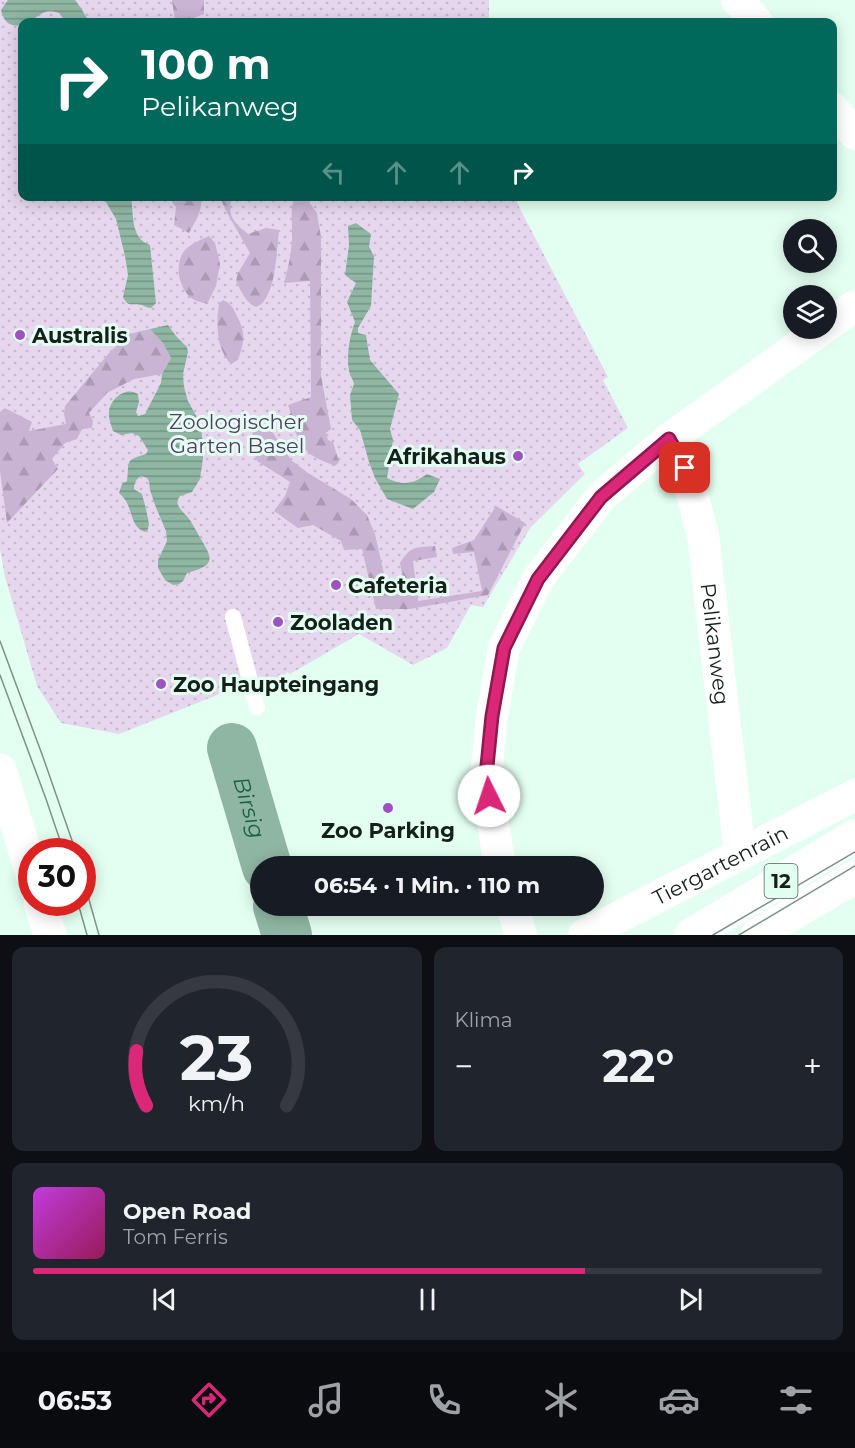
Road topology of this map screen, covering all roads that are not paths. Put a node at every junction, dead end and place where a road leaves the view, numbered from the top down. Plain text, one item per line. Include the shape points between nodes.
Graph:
1 (737, 0) edge
2 (753, 18) edge
3 (837, 114) edge
4 (855, 134) edge
5 (855, 306) edge
6 (837, 319) edge
7 (808, 339) edge
8 (669, 439) junction
9 (233, 617) dead end
10 (257, 707) dead end
11 (0, 770) edge
12 (855, 795) edge
13 (855, 836) edge
14 (21, 838) edge
15 (740, 854) junction
16 (498, 856) edge
17 (855, 877) edge
18 (44, 916) edge
19 (515, 916) edge
20 (699, 930) edge
21 (50, 935) edge
22 (520, 935) edge
23 (584, 935) edge
24 (757, 935) edge

1 - 2 street
3 - 4 street
5 - 6 street
7 - 8 street
8 - 15 street, Pelikanweg via 685,468 703,535
8 - 16 street via 601,497 538,579 504,648 486,776
9 - 10 lane
11 - 14 main road
12 - 15 street, Tiergartenrain
13 - 20 main road, 12
15 - 23 street, Tiergartenrain
17 - 24 main road, 12
18 - 21 main road
19 - 22 street

